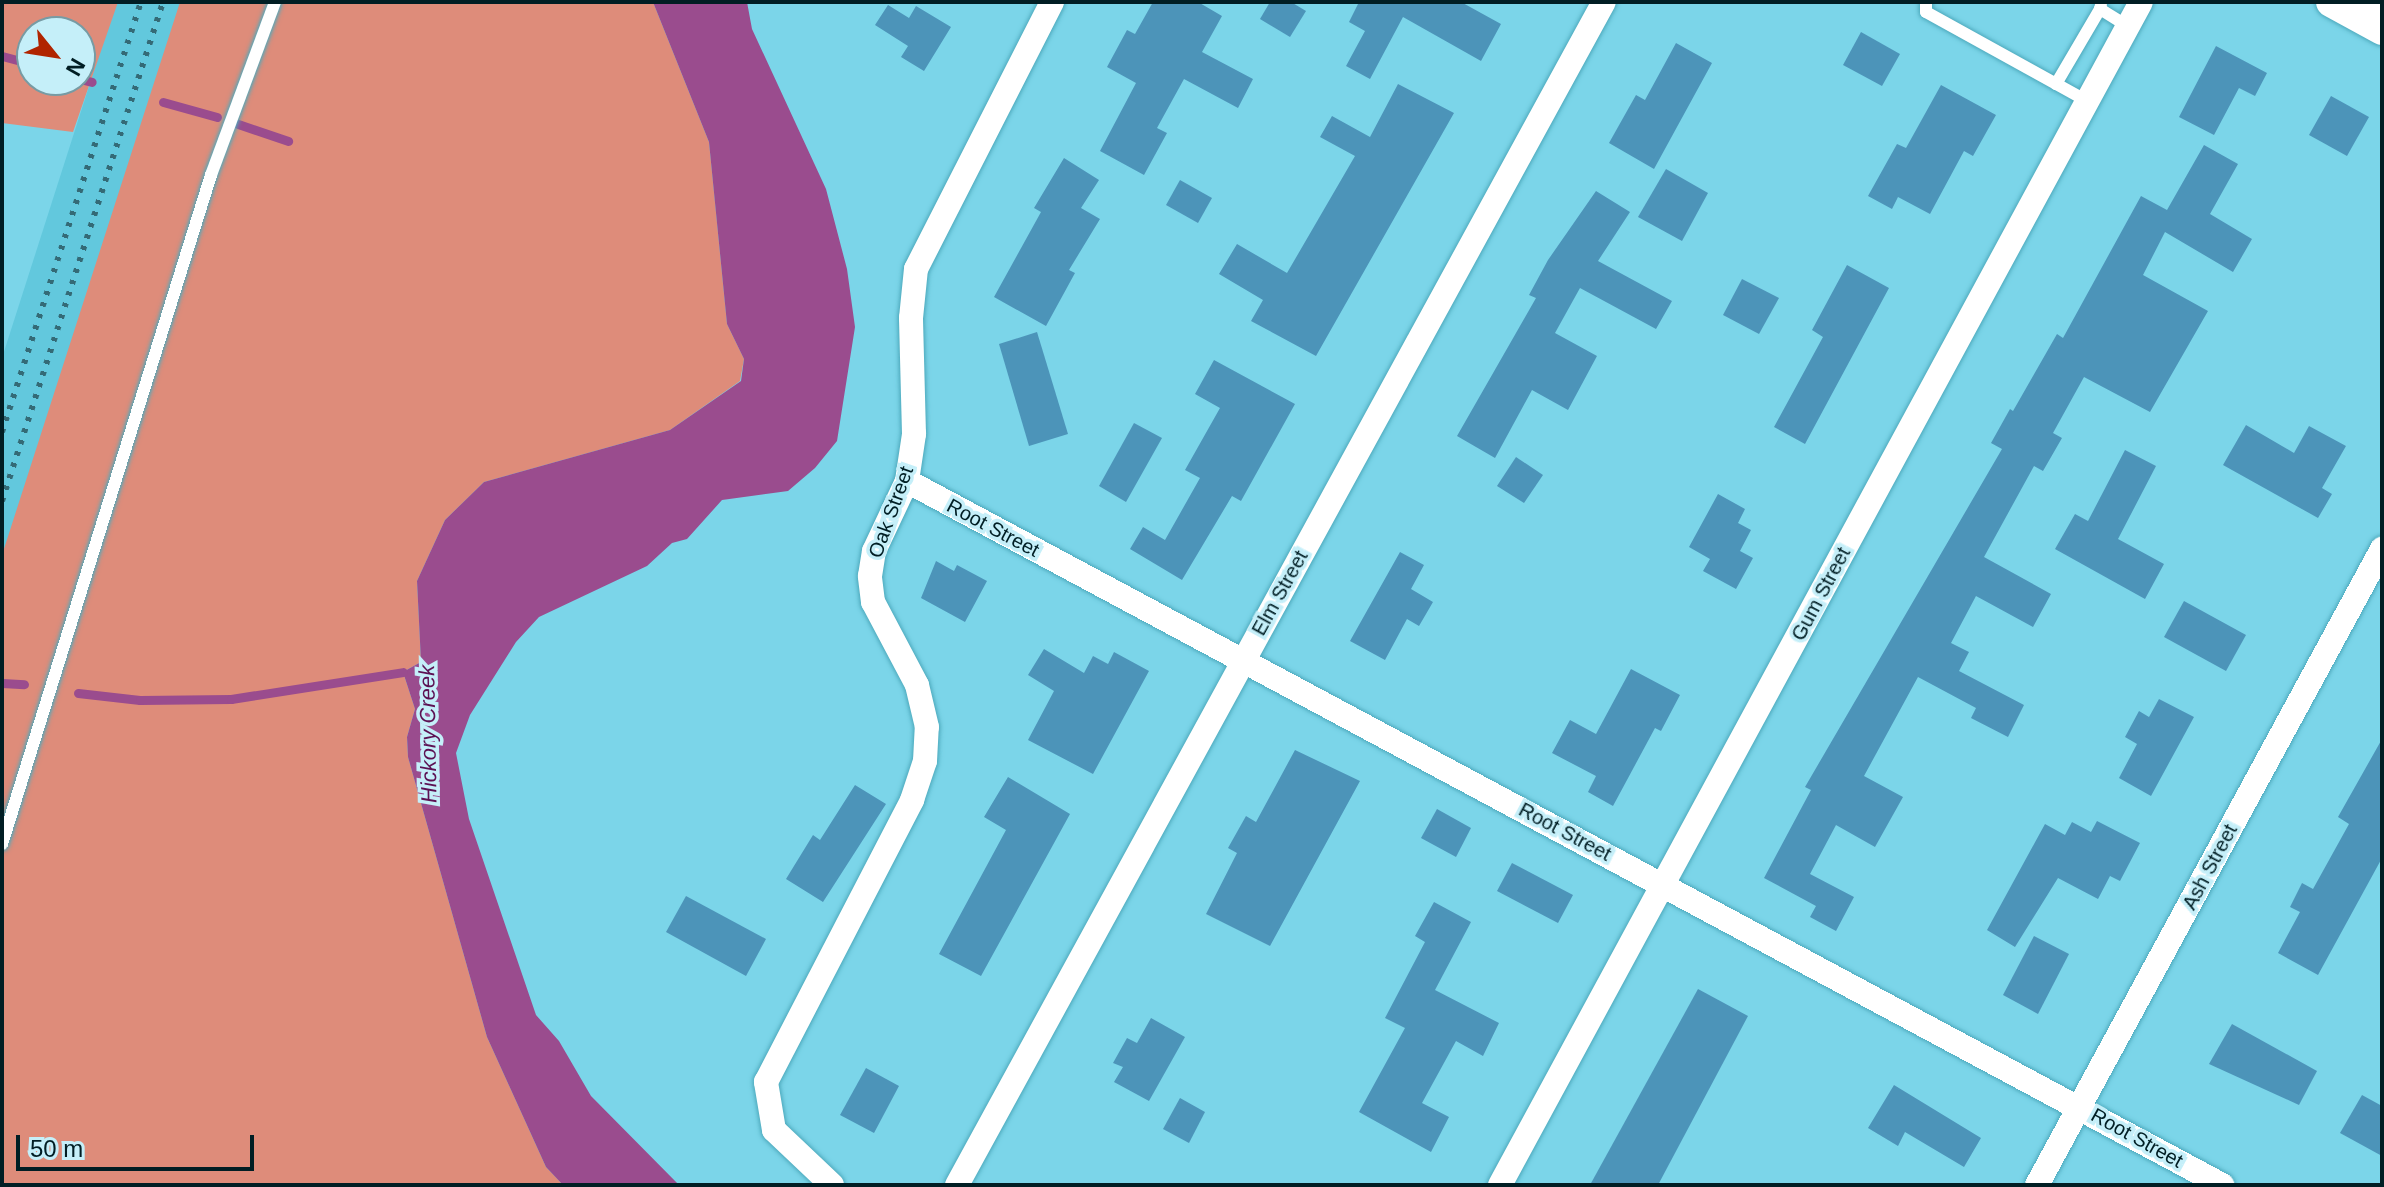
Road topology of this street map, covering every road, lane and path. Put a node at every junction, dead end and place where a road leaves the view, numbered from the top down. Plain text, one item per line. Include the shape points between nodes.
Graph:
1 (275, 2) edge
2 (1052, 2) edge
3 (1604, 2) edge
4 (1926, 2) edge
5 (2141, 2) edge
6 (2331, 2) edge
7 (2101, 6) edge
8 (2377, 18) edge
9 (2127, 26) junction
10 (2056, 84) junction
11 (2087, 101) junction
12 (907, 481) junction
13 (2382, 549) edge
14 (1242, 662) junction
15 (2, 844) edge
16 (1664, 885) junction
17 (2080, 1106) junction
18 (832, 1185) edge
19 (957, 1185) edge
20 (1500, 1185) edge
21 (2037, 1185) edge
22 (2222, 1185) edge

1 - 15 lane via 202,204
2 - 12 street, Oak Street via 916,269 911,318 914,434
3 - 14 street, Elm Street
4 - 10 lane via 1926,12
5 - 9 street, Gum Street
6 - 8 street
7 - 9 lane
7 - 10 lane
9 - 11 street, Gum Street
10 - 11 lane
11 - 16 street, Gum Street
12 - 14 street, Root Street
12 - 18 street, Oak Street via 874,551 870,576 873,602 917,685 927,727 925,761 912,800 766,1082 774,1130
13 - 17 street, Ash Street
14 - 16 street, Root Street
14 - 19 street, Elm Street
16 - 17 street, Root Street
16 - 20 street, Gum Street
17 - 21 street, Ash Street
17 - 22 street, Root Street

